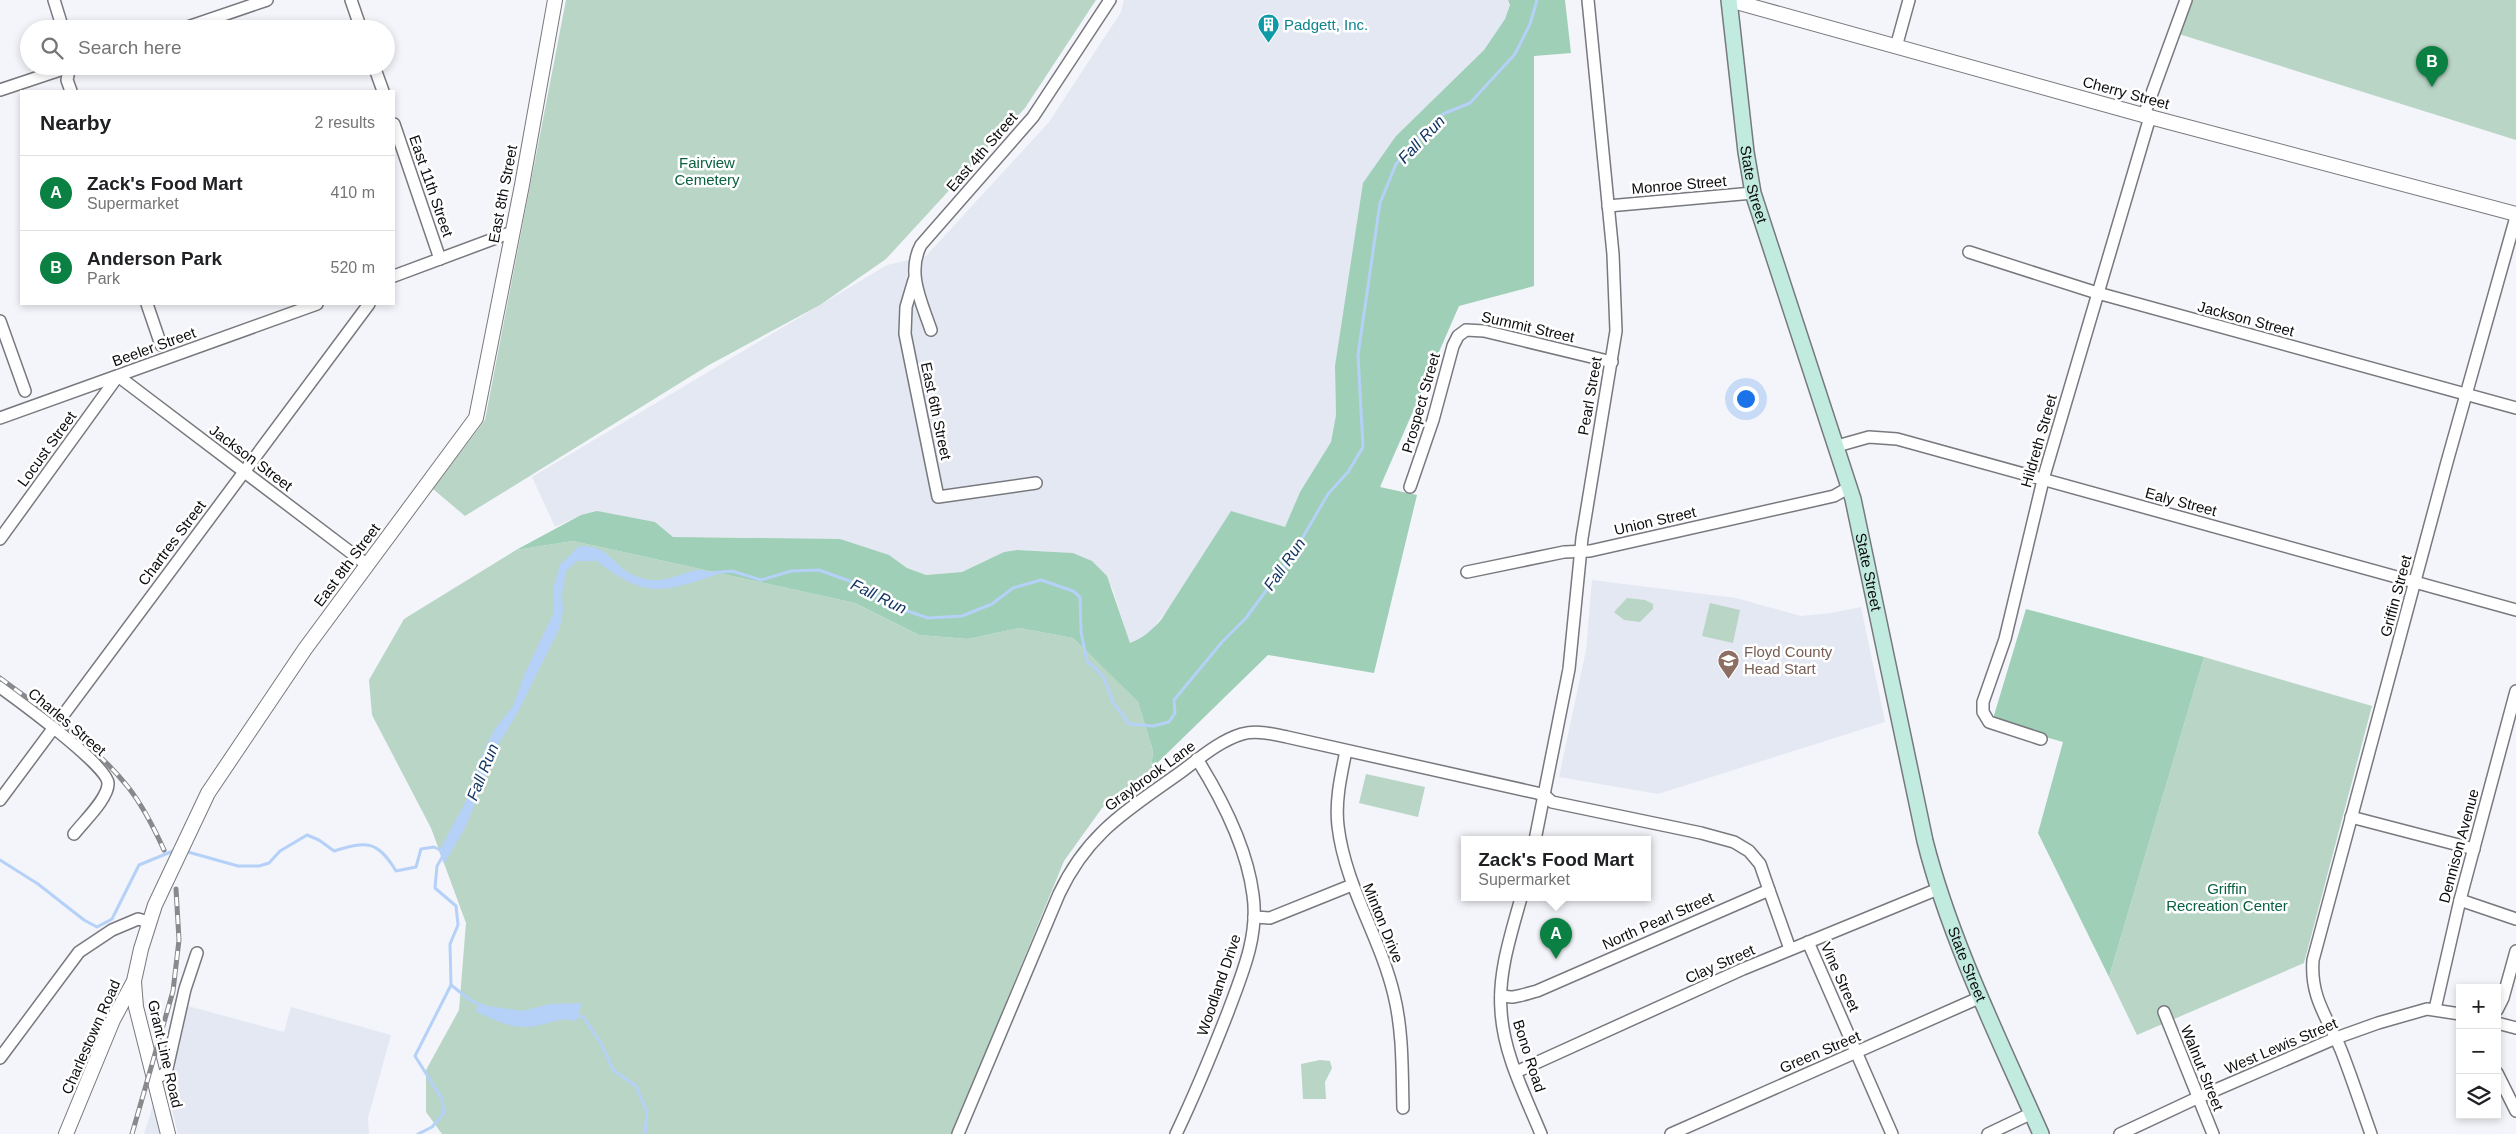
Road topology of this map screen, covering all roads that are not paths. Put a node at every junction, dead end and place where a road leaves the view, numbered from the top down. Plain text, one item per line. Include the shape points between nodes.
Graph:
1 (54, 0) edge
2 (267, 0) edge
3 (351, 0) edge
4 (555, 0) edge
5 (1110, 0) edge
6 (1588, 0) edge
7 (1728, 0) edge
8 (1909, 0) edge
9 (2186, 0) edge
10 (60, 20) edge
11 (208, 20) edge
12 (358, 20) edge
13 (1896, 48) junction
14 (44, 75) edge
15 (68, 75) edge
16 (377, 75) edge
17 (0, 90) edge
18 (71, 90) edge
19 (382, 90) edge
20 (2147, 116) junction
21 (395, 127) edge
22 (1753, 193) junction
23 (1608, 206) junction
24 (2516, 216) edge
25 (512, 232) junction
26 (1969, 252) dead end
27 (440, 259) junction
28 (395, 276) edge
29 (914, 278) junction
30 (2097, 293) junction
31 (146, 305) edge
32 (314, 305) edge
33 (368, 305) edge
34 (0, 321) edge
35 (931, 330) dead end
36 (1466, 330) joint
37 (161, 345) dead end
38 (1612, 362) junction
39 (118, 376) junction
40 (25, 392) dead end
41 (2466, 395) junction
42 (2516, 408) edge
43 (0, 418) edge
44 (1837, 446) junction
45 (244, 472) junction
46 (2043, 480) junction
47 (1036, 483) dead end
48 (1410, 487) dead end
49 (1848, 488) junction
50 (0, 539) edge
51 (1581, 553) junction
52 (366, 564) junction
53 (1467, 572) dead end
54 (2416, 583) junction
55 (2516, 610) edge
56 (0, 686) edge
57 (2516, 691) edge
58 (54, 728) junction
59 (2041, 739) dead end
60 (1346, 751) junction
61 (1197, 760) junction
62 (1544, 795) junction
63 (0, 800) edge
64 (2351, 817) junction
65 (74, 834) dead end
66 (1536, 836) edge
67 (2474, 849) junction
68 (1352, 886) junction
69 (1938, 889) junction
70 (1769, 890) junction
71 (2460, 900) junction
72 (1520, 901) edge
73 (1254, 917) junction
74 (2516, 919) edge
75 (149, 922) junction
76 (1808, 942) junction
77 (1790, 949) junction
78 (2516, 951) edge
79 (197, 953) dead end
80 (134, 981) junction
81 (1501, 995) junction
82 (1981, 997) junction
83 (2501, 1002) edge
84 (2435, 1009) junction
85 (2164, 1012) dead end
86 (2456, 1013) edge
87 (2501, 1024) edge
88 (2516, 1028) edge
89 (2336, 1038) junction
90 (1856, 1052) junction
91 (0, 1058) edge
92 (1516, 1072) junction
93 (2498, 1074) edge
94 (154, 1079) junction
95 (2198, 1098) junction
96 (1403, 1108) dead end
97 (2516, 1111) edge
98 (2032, 1112) junction
99 (66, 1134) edge
100 (168, 1134) edge
101 (958, 1134) edge
102 (1176, 1134) edge
103 (1541, 1134) edge
104 (1672, 1134) edge
105 (1892, 1134) edge
106 (1988, 1134) edge
107 (2041, 1134) edge
108 (2120, 1134) edge
109 (2213, 1134) edge
110 (2371, 1134) edge

1 - 10 street
2 - 11 street
3 - 12 street
4 - 25 street, East 8th Street
5 - 29 street, East 4th Street via 1033,117 921,245 915,260
6 - 23 street, Pearl Street
7 - 13 street, Cherry Street
7 - 22 main road, State Street
8 - 13 street
9 - 20 street, Hildreth Street
13 - 20 street, Cherry Street
14 - 17 street
15 - 18 street
16 - 19 street
20 - 24 street, Cherry Street
20 - 30 street, Hildreth Street
21 - 27 street, East 11th Street
22 - 23 street, Monroe Street
22 - 44 main road, State Street
23 - 38 street, Pearl Street via 1617,317
24 - 41 street, Griffin Street
25 - 27 street
25 - 52 street, East 8th Street via 476,418
26 - 30 street, Jackson Street
27 - 28 street
29 - 35 street, East 4th Street
29 - 47 street, East 6th Street via 906,307 905,330 938,497
30 - 41 street, Jackson Street
30 - 46 street, Hildreth Street
31 - 37 street
32 - 39 street, Beeler Street
33 - 45 street, Chartres Street
34 - 40 street
36 - 38 street, Summit Street via 1484,331
36 - 48 street, Prospect Street via 1453,346
38 - 51 street, Pearl Street
39 - 43 street, Beeler Street
39 - 45 street, Jackson Street
39 - 50 street, Locust Street
41 - 42 street, Jackson Street
41 - 54 street, Griffin Street
44 - 46 street, Ealy Street via 1869,438 1892,438
44 - 49 main road, State Street
45 - 52 street, Jackson Street
45 - 58 street, Chartres Street
46 - 54 street, Ealy Street
46 - 59 street, Hildreth Street via 2006,640 1983,708 1986,719 1992,724
49 - 51 street, Union Street via 1834,496
49 - 69 main road, State Street
51 - 53 street, Union Street via 1536,556
51 - 62 street, Pearl Street via 1569,669
52 - 75 street, East 8th Street via 304,649 208,793
54 - 55 street, Ealy Street
54 - 64 street, Griffin Street
56 - 58 street, Charles Street
57 - 67 street, Dennison Avenue
58 - 63 street, Chartres Street
58 - 65 street, Charles Street via 105,773 108,784 101,800
60 - 61 street, Graybrook Lane via 1257,732 1221,743
60 - 62 street, Graybrook Lane
60 - 68 street, Minton Drive via 1340,781 1338,825
61 - 73 street, Woodland Drive via 1217,793 1241,847 1250,876
61 - 101 street, Graybrook Lane via 1118,816 1079,858 1059,894
62 - 66 street
62 - 70 street, Graybrook Lane via 1552,802 1701,832 1734,842 1749,851 1760,864
64 - 67 street
64 - 89 street, Griffin Street via 2313,960 2313,984
67 - 71 street, Dennison Avenue
68 - 73 street via 1270,918
68 - 96 street, Minton Drive via 1394,995 1402,1051
69 - 76 street, Clay Street
69 - 82 main road, State Street
70 - 77 street
70 - 81 street, North Pearl Street via 1537,991 1515,997
71 - 74 street
71 - 84 street, Dennison Avenue
72 - 81 street, Bono Road
73 - 102 street, Woodland Drive via 1249,951 1240,979 1197,1090
75 - 80 street, Charlestown Road
75 - 91 street via 138,919 112,930 79,952
76 - 77 street, Clay Street
76 - 90 street, Vine Street
77 - 92 street, Clay Street
78 - 83 street
79 - 94 street via 185,988 166,1073
80 - 94 street, Grant Line Road via 136,1007
80 - 99 street, Charlestown Road
81 - 92 street, Bono Road via 1502,1019
82 - 90 street, Green Street
82 - 98 main road, State Street
84 - 86 street, West Lewis Street
84 - 89 street, West Lewis Street via 2401,1015
85 - 95 street, Walnut Street
87 - 88 street
89 - 95 street, West Lewis Street
89 - 110 street, Griffin Street
90 - 104 street, Green Street
90 - 105 street, Vine Street
92 - 103 street, Bono Road
93 - 97 street
94 - 100 street, Grant Line Road
95 - 108 street, West Lewis Street
95 - 109 street, Walnut Street
98 - 106 street
98 - 107 main road, State Street

